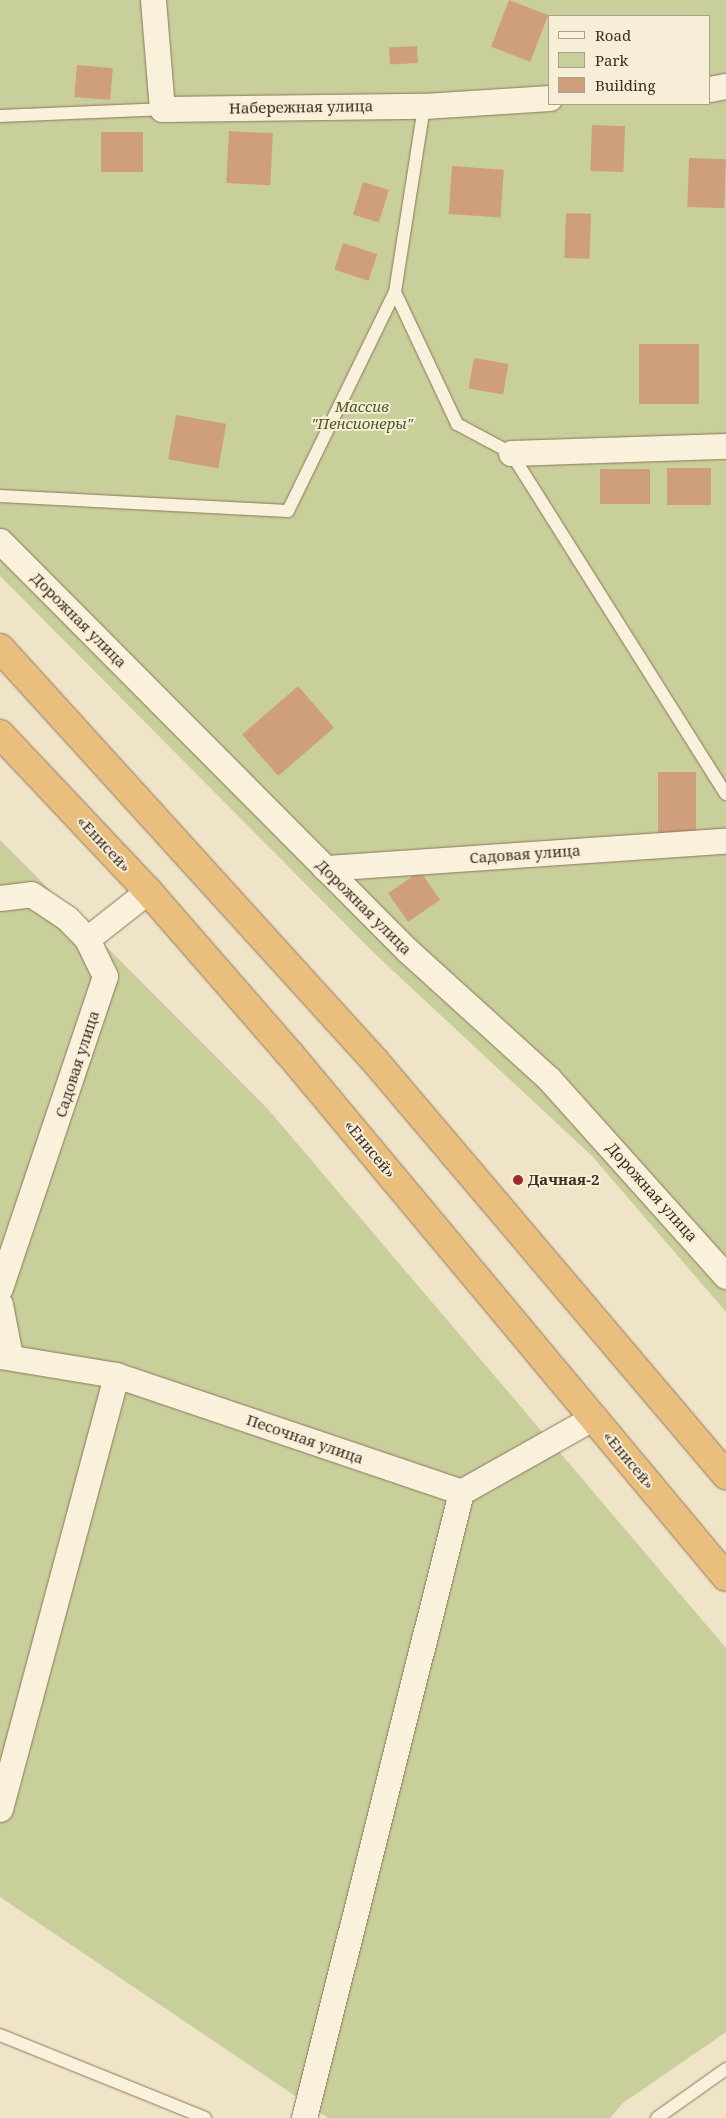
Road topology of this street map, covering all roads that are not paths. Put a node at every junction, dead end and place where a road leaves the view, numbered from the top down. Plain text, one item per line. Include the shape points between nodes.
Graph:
1 (153, 0) edge
2 (726, 86) edge
3 (711, 89) edge
4 (548, 98) edge
5 (424, 106) junction
6 (171, 108) junction
7 (0, 116) edge
8 (395, 292) junction
9 (726, 446) edge
10 (511, 453) junction
11 (0, 496) edge
12 (0, 541) edge
13 (0, 648) edge
14 (0, 734) edge
15 (726, 794) edge
16 (726, 841) edge
17 (325, 868) junction
18 (148, 891) junction
19 (0, 898) edge
20 (87, 939) junction
21 (725, 1272) edge
22 (0, 1288) edge
23 (0, 1304) edge
24 (5, 1356) edge
25 (116, 1375) junction
26 (594, 1418) junction
27 (726, 1475) edge
28 (461, 1492) junction
29 (726, 1577) edge
30 (0, 1809) edge
31 (0, 2035) edge
32 (726, 2069) edge
33 (205, 2118) edge
34 (304, 2118) edge
35 (656, 2118) edge

1 - 6 street via 162,109
2 - 3 street
4 - 5 street, Набережная улица
5 - 6 street, Набережная улица
5 - 8 lane
6 - 7 lane
8 - 10 lane via 457,424
8 - 11 lane via 288,511
9 - 10 street
10 - 15 lane
12 - 17 street, Дорожная улица
13 - 27 highway via 375,1061
14 - 18 highway, «Енисей»
16 - 17 street, Садовая улица
17 - 21 street, Дорожная улица via 408,952 549,1080
18 - 20 street
18 - 26 highway, «Енисей»
19 - 20 street, Садовая улица via 31,894 67,918
20 - 22 street, Садовая улица via 105,976
23 - 24 street
24 - 25 street, Песочная улица
25 - 28 street, Песочная улица
25 - 30 street
26 - 28 street
26 - 29 highway, «Енисей»
28 - 34 street
31 - 33 lane
32 - 35 lane

